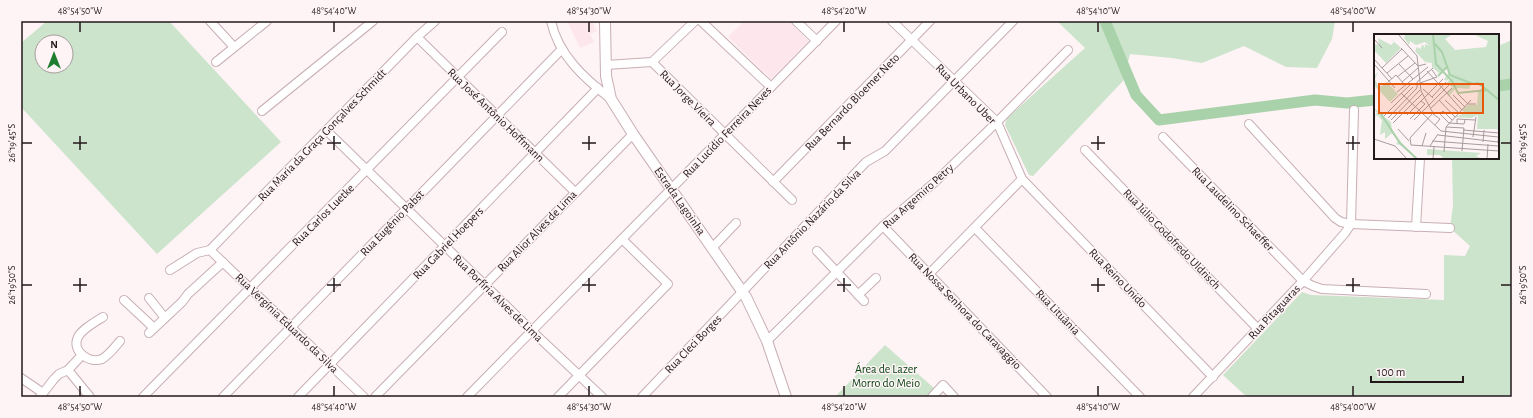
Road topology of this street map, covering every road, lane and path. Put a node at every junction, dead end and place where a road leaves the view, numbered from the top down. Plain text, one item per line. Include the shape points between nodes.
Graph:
1 (210, 21) edge
2 (267, 21) edge
3 (373, 21) edge
4 (435, 21) edge
5 (551, 21) edge
6 (605, 21) edge
7 (695, 21) edge
8 (701, 21) edge
9 (796, 21) edge
10 (836, 21) edge
11 (892, 21) edge
12 (930, 21) edge
13 (1013, 21) edge
14 (502, 32) dead end
15 (418, 37) junction
16 (912, 40) junction
17 (817, 41) junction
18 (234, 48) junction
19 (562, 49) junction
20 (1068, 50) dead end
21 (216, 62) dead end
22 (652, 62) junction
23 (606, 66) junction
24 (458, 77) junction
25 (954, 81) junction
26 (771, 87) junction
27 (598, 88) junction
28 (611, 99) junction
29 (1354, 110) dead end
30 (262, 111) dead end
31 (497, 116) junction
32 (997, 122) junction
33 (1249, 124) dead end
34 (327, 131) junction
35 (633, 134) junction
36 (725, 135) junction
37 (1163, 137) dead end
38 (1085, 150) dead end
39 (535, 153) junction
40 (1420, 159) edge
41 (366, 170) junction
42 (1022, 179) junction
43 (774, 182) junction
44 (672, 189) junction
45 (575, 192) junction
46 (792, 200) dead end
47 (406, 209) junction
48 (736, 223) dead end
49 (1351, 224) junction
50 (883, 226) junction
51 (1416, 227) junction
52 (975, 228) junction
53 (1450, 228) dead end
54 (622, 239) junction
55 (444, 246) junction
56 (712, 247) junction
57 (210, 250) junction
58 (817, 251) dead end
59 (223, 262) junction
60 (170, 270) dead end
61 (836, 272) junction
62 (929, 274) junction
63 (876, 278) dead end
64 (1303, 281) junction
65 (485, 285) junction
66 (250, 288) junction
67 (743, 291) junction
68 (1426, 294) dead end
69 (149, 298) dead end
70 (124, 300) dead end
71 (103, 317) dead end
72 (165, 318) junction
73 (291, 327) junction
74 (1258, 329) junction
75 (532, 331) junction
76 (120, 341) dead end
77 (767, 341) junction
78 (82, 355) junction
79 (330, 364) junction
80 (68, 370) junction
81 (579, 376) junction
82 (1213, 377) junction
83 (21, 378) edge
84 (42, 395) edge
85 (90, 397) edge
86 (143, 397) edge
87 (223, 397) edge
88 (298, 397) edge
89 (364, 397) edge
90 (375, 397) edge
91 (467, 397) edge
92 (558, 397) edge
93 (602, 397) edge
94 (642, 397) edge
95 (786, 397) edge
96 (932, 397) edge
97 (954, 397) edge
98 (1046, 397) edge
99 (1140, 397) edge
100 (1193, 397) edge

1 - 18 street
2 - 18 street
3 - 30 street
4 - 15 street, Rua Maria da Graça Gonçalves Schmidt
5 - 19 street, Estrada Lagoinha
6 - 23 main road
7 - 22 street
8 - 26 street
9 - 17 street
10 - 17 street, Rua Lucídio Ferreira Neves
11 - 16 street, Rua Urbano Uber
12 - 16 street, Rua Bernardo Bloemer Neto
13 - 25 street, Rua Antônio Nazário da Silva
14 - 24 street, Rua Carlos Luetke
15 - 24 street, Rua José Antônio Hoffmann
15 - 34 street, Rua Maria da Graça Gonçalves Schmidt
16 - 25 street, Rua Urbano Uber
16 - 43 street, Rua Bernardo Bloemer Neto
17 - 26 street, Rua Lucídio Ferreira Neves
18 - 21 street
19 - 27 street, Estrada Lagoinha
19 - 31 street, Rua Eugênio Pabst
20 - 32 street, Rua Argemiro Petry
22 - 23 street
22 - 36 street, Rua Jorge Vieira
23 - 28 main road
24 - 31 street, Rua José Antônio Hoffmann
24 - 41 street, Rua Carlos Luetke
25 - 32 street, Rua Urbano Uber
25 - 67 street, Rua Antônio Nazário da Silva via 885,151 866,162
26 - 36 street, Rua Lucídio Ferreira Neves
27 - 28 street, Estrada Lagoinha
27 - 39 street, Rua Gabriel Hoepers
28 - 35 main road, Estrada Lagoinha
29 - 49 street
31 - 39 street, Rua José Antônio Hoffmann
31 - 47 street, Rua Eugênio Pabst
32 - 42 street, Rua Urbano Uber
32 - 50 street, Rua Argemiro Petry via 935,182
33 - 49 street via 1335,218
34 - 41 street, Rua Porfíria Alves de Lima
34 - 57 street, Rua Maria da Graça Gonçalves Schmidt
35 - 44 main road, Estrada Lagoinha
35 - 45 street, Rua Alior Alves de Lima
36 - 43 street, Rua Jorge Vieira
36 - 44 street, Rua Lucídio Ferreira Neves
37 - 64 street, Rua Laudelino Schaeffer
38 - 74 street, Rua Júlio Godofredo Uldrisch
39 - 45 street, Rua José Antônio Hoffmann
39 - 55 street, Rua Gabriel Hoepers
40 - 51 street
41 - 47 street, Rua Porfíria Alves de Lima
41 - 66 street, Rua Carlos Luetke
42 - 52 street
42 - 82 street, Rua Reino Unido
43 - 46 street, Rua Jorge Vieira
44 - 54 street, Rua Lucídio Ferreira Neves
44 - 56 main road, Estrada Lagoinha
45 - 65 street, Rua Alior Alves de Lima
47 - 55 street, Rua Porfíria Alves de Lima
47 - 73 street, Rua Eugênio Pabst
48 - 56 street
49 - 51 street
49 - 64 street, Rua Pitaguaras
50 - 61 street, Rua Argemiro Petry
50 - 62 street, Rua Nossa Senhora do Caravaggio
51 - 53 street
52 - 62 street
52 - 99 street, Rua Lituânia
54 - 75 street, Rua Lucídio Ferreira Neves
54 - 81 street via 668,284
55 - 65 street, Rua Porfíria Alves de Lima
55 - 79 street, Rua Gabriel Hoepers
56 - 67 main road, Estrada Lagoinha
57 - 59 street, Rua Vergínia Eduardo da Silva
57 - 60 street via 198,253
58 - 61 street
59 - 66 street, Rua Vergínia Eduardo da Silva
59 - 72 street
61 - 63 street via 861,298
61 - 77 street, Rua Argemiro Petry
62 - 98 street, Rua Nossa Senhora do Caravaggio
64 - 68 street via 1322,289
64 - 74 street, Rua Pitaguaras
65 - 75 street, Rua Porfíria Alves de Lima
65 - 90 street, Rua Alior Alves de Lima
66 - 73 street, Rua Vergínia Eduardo da Silva
66 - 86 street, Rua Carlos Luetke
67 - 77 main road, Estrada Lagoinha
67 - 94 street, Rua Cleci Borges
69 - 72 street
70 - 72 street via 151,330
71 - 78 street via 78,337 78,348
73 - 79 street, Rua Vergínia Eduardo da Silva
73 - 87 street, Rua Eugênio Pabst
74 - 82 street, Rua Pitaguaras
75 - 81 street, Rua Porfíria Alves de Lima
75 - 91 street, Rua Lucídio Ferreira Neves
76 - 78 street via 102,359 87,359
77 - 95 main road, Estrada Lagoinha
78 - 80 street
79 - 88 street, Rua Gabriel Hoepers
79 - 89 street, Rua Vergínia Eduardo da Silva
80 - 84 street via 59,374
80 - 85 street
81 - 92 street
81 - 93 street, Rua Porfíria Alves de Lima
82 - 100 street, Rua Pitaguaras
83 - 84 street
96 - 97 street via 943,385

